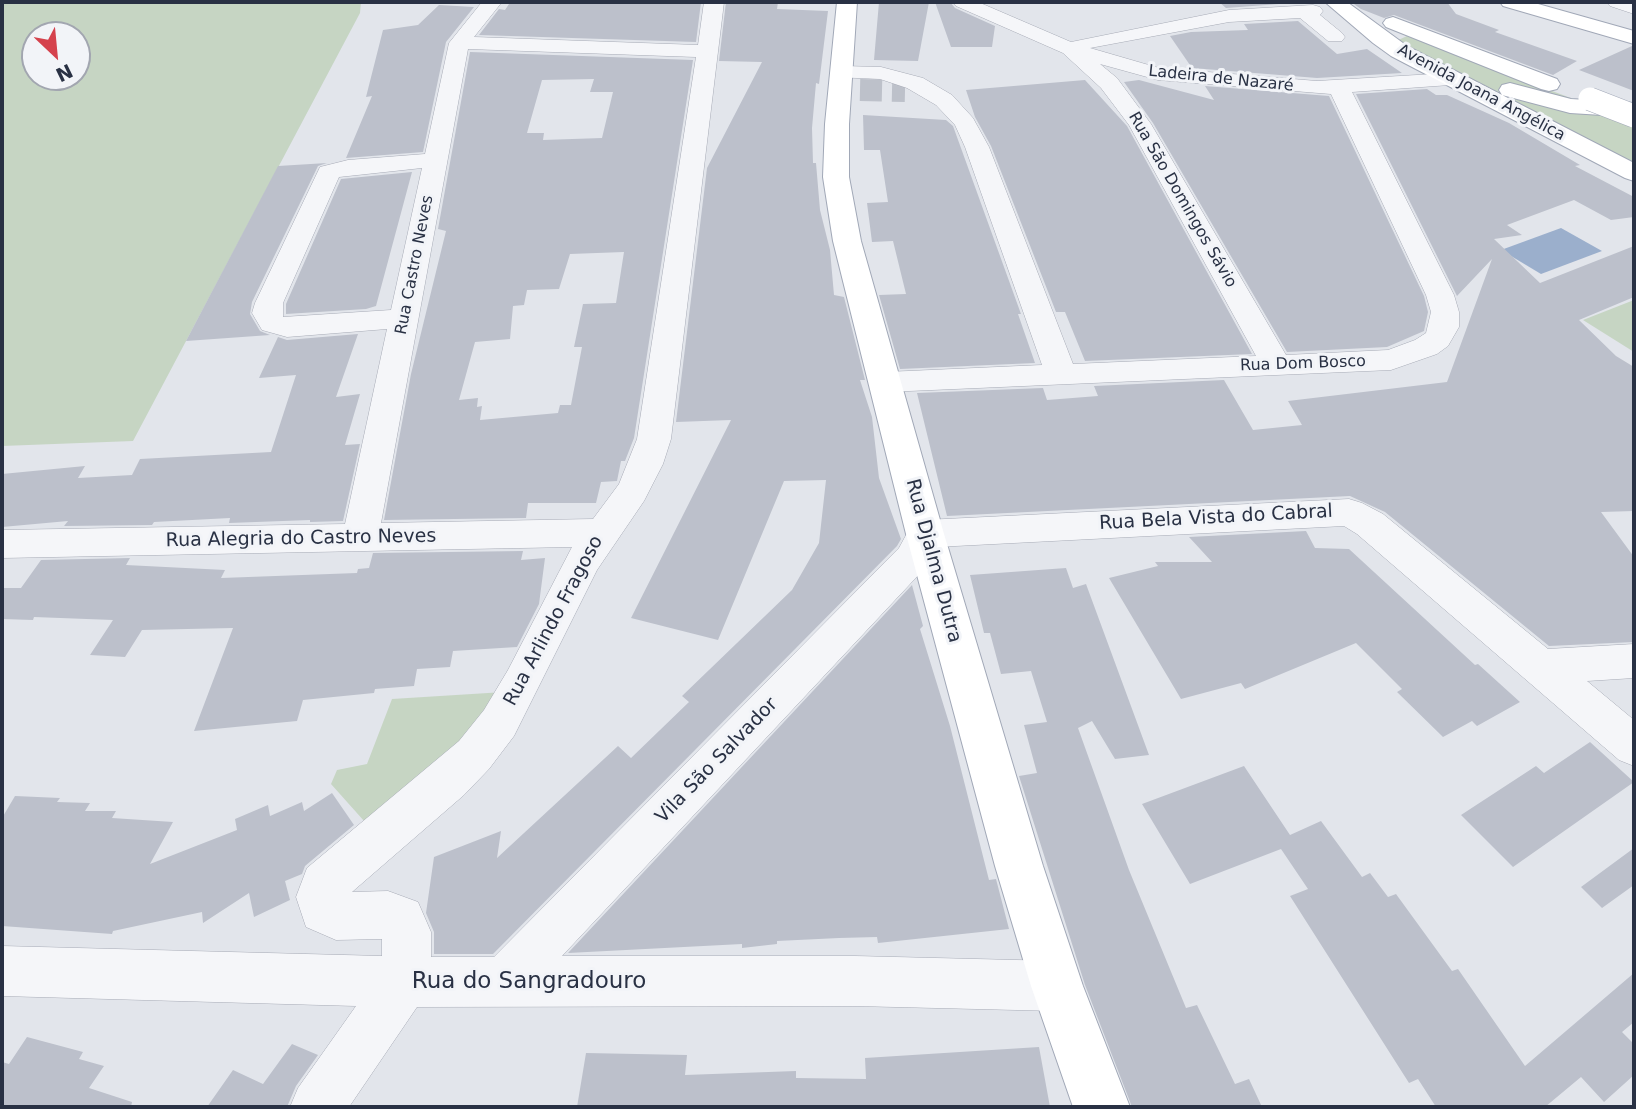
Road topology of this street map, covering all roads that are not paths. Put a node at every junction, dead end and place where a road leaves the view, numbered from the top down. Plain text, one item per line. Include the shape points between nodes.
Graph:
1 (492, 2) edge
2 (714, 2) edge
3 (846, 2) edge
4 (963, 2) edge
5 (1335, 2) edge
6 (1510, 2) edge
7 (1545, 2) edge
8 (1617, 2) edge
9 (1634, 8) edge
10 (1358, 10) edge
11 (1634, 26) edge
12 (1400, 33) junction
13 (1335, 37) dead end
14 (1634, 37) edge
15 (459, 43) junction
16 (1070, 49) junction
17 (707, 51) junction
18 (1450, 79) junction
19 (847, 84) junction
20 (1339, 88) junction
21 (905, 91) tunnel mouth
22 (933, 92) junction
23 (1634, 110) edge
24 (1634, 116) edge
25 (1603, 157) junction
26 (435, 160) junction
27 (1634, 160) edge
28 (1634, 173) edge
29 (404, 318) junction
30 (1276, 365) junction
31 (1061, 374) junction
32 (886, 382) junction
33 (601, 533) junction
34 (925, 534) junction
35 (360, 539) junction
36 (2, 544) edge
37 (1634, 661) edge
38 (1541, 667) junction
39 (1634, 747) edge
40 (2, 971) edge
41 (404, 982) junction
42 (503, 983) junction
43 (1057, 986) junction
44 (317, 1107) edge
45 (1102, 1107) edge

1 - 15 street, Rua Castro Neves
2 - 17 street, Rua Arlindo Fragoso
3 - 19 main road, Rua Djalma Dutra
4 - 16 street, Ladeira de Nazaré
5 - 10 main road, Avenida Joana Angélica
6 - 14 main road
7 - 11 main road
8 - 9 street
10 - 12 main road
10 - 18 main road, Avenida Joana Angélica via 1380,39
12 - 23 main road via 1529,97 1570,106
12 - 24 main road, Avenida Joana Angélica, bridge
13 - 16 street via 1309,11 1229,16
15 - 17 street
15 - 26 street, Rua Castro Neves
16 - 20 street, Ladeira de Nazaré via 1158,74
16 - 30 street, Rua São Domingos Sávio via 1109,83 1140,124
17 - 33 street, Rua Arlindo Fragoso via 654,439 632,492
18 - 20 street, Ladeira de Nazaré
18 - 25 main road, Avenida Joana Angélica
19 - 22 street via 899,77
19 - 32 main road, Rua Djalma Dutra via 836,177 847,241
20 - 30 street, Rua Dom Bosco via 1440,295 1444,327 1426,347 1391,360
21 - 22 street
22 - 31 street via 960,116 977,147
25 - 27 main road
25 - 28 main road, Avenida Joana Angélica
26 - 29 street, Rua Castro Neves
26 - 29 street via 329,172 267,313 272,323 287,328
29 - 35 street, Rua Castro Neves
30 - 31 street, Rua Dom Bosco
31 - 32 street, Rua Dom Bosco
32 - 34 main road, Rua Djalma Dutra
33 - 35 street, Rua Alegria do Castro Neves
33 - 41 street, Rua Arlindo Fragoso via 499,723 447,780 324,885 320,897 323,910 336,916 401,919 407,932
34 - 38 street, Rua Bela Vista do Cabral via 1349,512 1370,524
34 - 42 street, Vila São Salvador via 912,558
34 - 43 main road, Rua Djalma Dutra
35 - 36 street, Rua Alegria do Castro Neves
37 - 38 street
38 - 39 street, Rua Bela Vista do Cabral
40 - 41 street, Rua do Sangradouro
41 - 42 street, Rua do Sangradouro
41 - 44 street
42 - 43 street, Rua do Sangradouro via 855,981
43 - 45 main road, Rua Djalma Dutra

